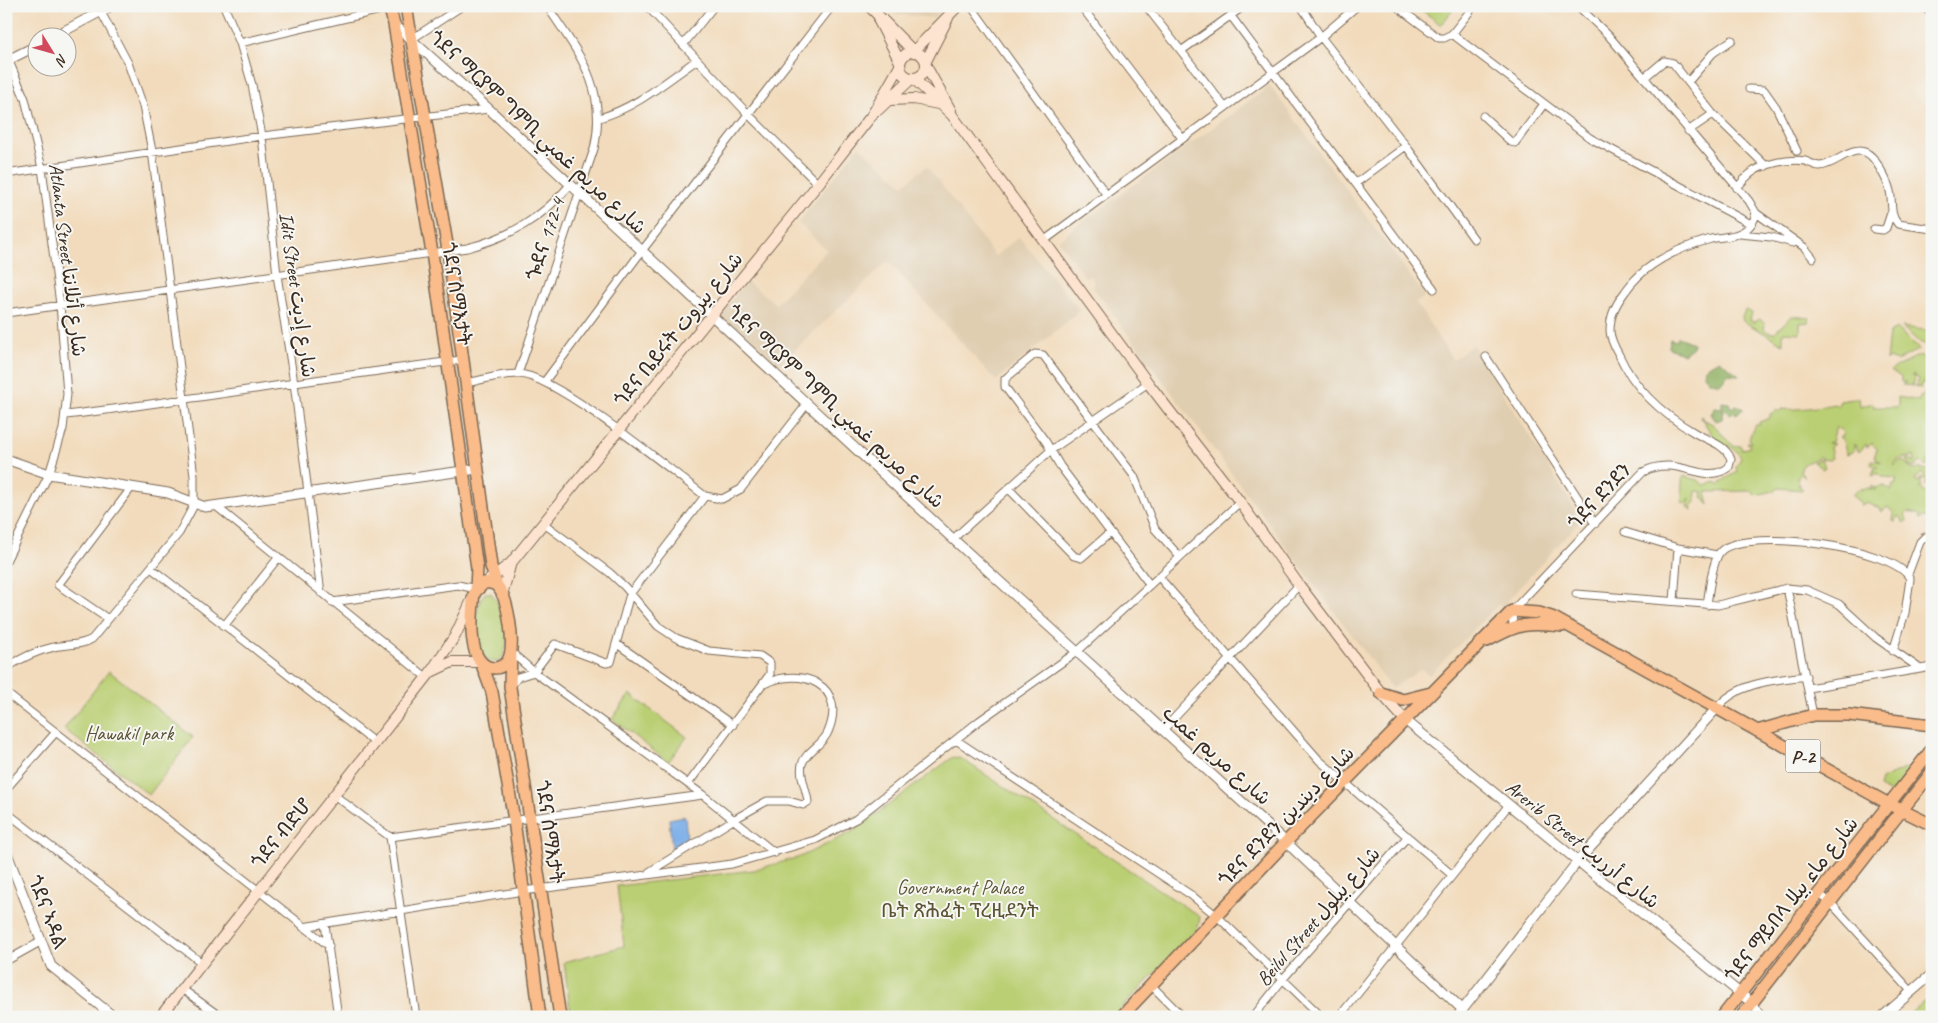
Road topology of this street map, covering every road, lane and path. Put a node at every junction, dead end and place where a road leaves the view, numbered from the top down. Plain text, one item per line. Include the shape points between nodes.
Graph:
1 (111, 6) edge
2 (224, 6) edge
3 (406, 6) edge
4 (462, 6) edge
5 (547, 6) edge
6 (647, 6) edge
7 (714, 6) edge
8 (832, 6) edge
9 (868, 6) edge
10 (958, 6) edge
11 (972, 6) edge
12 (1082, 6) edge
13 (1146, 6) edge
14 (1244, 6) edge
15 (1301, 6) edge
16 (1357, 6) edge
17 (1396, 6) edge
18 (1474, 6) edge
19 (1578, 6) edge
20 (389, 7) edge
21 (101, 12) junction
22 (876, 16) junction
23 (1231, 16) junction
24 (949, 18) junction
25 (394, 24) junction
26 (70, 28) edge
27 (1452, 34) junction
28 (1321, 37) junction
29 (412, 39) junction
30 (1732, 40) dead end
31 (240, 43) junction
32 (683, 45) junction
33 (28, 49) edge
34 (914, 51) junction
35 (1181, 51) junction
36 (7, 58) edge
37 (697, 60) junction
38 (900, 64) junction
39 (926, 64) junction
40 (1273, 70) junction
41 (913, 78) junction
42 (1644, 78) junction
43 (1688, 82) junction
44 (1749, 89) dead end
45 (890, 100) junction
46 (1544, 104) junction
47 (941, 105) junction
48 (1224, 106) junction
49 (489, 109) junction
50 (748, 114) junction
51 (1713, 114) junction
52 (426, 115) junction
53 (872, 115) junction
54 (952, 115) junction
55 (1483, 116) dead end
56 (409, 117) junction
57 (598, 118) junction
58 (1688, 131) junction
59 (262, 136) junction
60 (1182, 138) junction
61 (1406, 146) junction
62 (152, 151) junction
63 (1797, 151) junction
64 (1806, 161) junction
65 (1787, 162) junction
66 (1766, 166) junction
67 (42, 168) junction
68 (6, 174) edge
69 (1356, 183) junction
70 (818, 184) junction
71 (570, 185) junction
72 (1737, 188) junction
73 (578, 192) junction
74 (1106, 194) junction
75 (1891, 210) junction
76 (1756, 213) junction
77 (1752, 224) junction
78 (1874, 229) dead end
79 (1932, 229) edge
80 (1740, 234) junction
81 (1474, 238) dead end
82 (1045, 240) junction
83 (1804, 247) junction
84 (448, 250) junction
85 (641, 252) junction
86 (432, 254) junction
87 (1813, 258) dead end
88 (277, 275) junction
89 (1434, 289) dead end
90 (169, 290) junction
91 (60, 304) junction
92 (6, 313) edge
93 (712, 315) junction
94 (1486, 357) dead end
95 (462, 360) junction
96 (448, 362) junction
97 (518, 374) junction
98 (545, 381) junction
99 (294, 383) junction
100 (465, 383) junction
101 (1148, 383) junction
102 (183, 401) junction
103 (807, 404) junction
104 (66, 415) junction
105 (1094, 420) junction
106 (618, 431) junction
107 (1051, 450) junction
108 (6, 459) edge
109 (477, 469) junction
110 (462, 470) junction
111 (49, 474) junction
112 (132, 487) junction
113 (1009, 489) junction
114 (309, 492) junction
115 (705, 496) junction
116 (1240, 502) junction
117 (194, 505) junction
118 (217, 507) junction
119 (543, 523) junction
120 (1595, 524) junction
121 (1110, 532) junction
122 (1625, 532) dead end
123 (1932, 537) edge
124 (953, 539) junction
125 (1678, 548) junction
126 (1717, 555) junction
127 (278, 558) junction
128 (1180, 558) junction
129 (6, 560) edge
130 (511, 563) junction
131 (151, 568) junction
132 (1908, 574) junction
133 (1159, 577) junction
134 (1150, 585) junction
135 (1299, 585) junction
136 (498, 586) junction
137 (1787, 588) junction
138 (478, 590) junction
139 (321, 593) junction
140 (630, 594) junction
141 (1576, 594) dead end
142 (1525, 598) junction
143 (1674, 601) junction
144 (332, 602) junction
145 (1707, 605) junction
146 (1512, 611) junction
147 (1525, 611) junction
148 (108, 619) junction
149 (1524, 625) junction
150 (224, 626) junction
151 (1566, 627) junction
152 (617, 644) junction
153 (1481, 644) junction
154 (1078, 650) junction
155 (1893, 651) junction
156 (511, 652) junction
157 (1230, 660) junction
158 (482, 662) junction
159 (1932, 667) edge
160 (6, 668) edge
161 (1919, 668) junction
162 (534, 672) junction
163 (428, 675) junction
164 (1806, 676) junction
165 (763, 684) junction
166 (510, 687) junction
167 (1808, 688) junction
168 (6, 693) edge
169 (1381, 693) junction
170 (1432, 693) junction
171 (1716, 709) junction
172 (1813, 715) junction
173 (1405, 720) junction
174 (732, 725) junction
175 (1932, 725) edge
176 (1163, 730) junction
177 (1757, 731) junction
178 (56, 732) junction
179 (956, 740) junction
180 (374, 742) junction
181 (1932, 749) edge
182 (1932, 772) edge
183 (1343, 782) junction
184 (688, 784) junction
185 (6, 789) edge
186 (334, 795) junction
187 (703, 795) junction
188 (1889, 804) junction
189 (1508, 806) junction
190 (1902, 810) junction
191 (6, 812) edge
192 (529, 818) junction
193 (514, 820) junction
194 (733, 820) junction
195 (1932, 825) edge
196 (1408, 836) junction
197 (390, 837) junction
198 (1286, 842) junction
199 (6, 851) edge
200 (775, 853) junction
201 (1578, 861) junction
202 (647, 873) junction
203 (1452, 876) junction
204 (539, 889) junction
205 (258, 891) junction
206 (524, 891) junction
207 (1819, 894) junction
208 (1830, 902) junction
209 (1350, 903) junction
210 (400, 910) junction
211 (1217, 916) junction
212 (326, 924) junction
213 (303, 928) junction
214 (40, 942) junction
215 (329, 946) junction
216 (1395, 947) junction
217 (6, 961) edge
218 (202, 963) junction
219 (1932, 974) edge
220 (1283, 979) junction
221 (1151, 985) junction
222 (182, 990) junction
223 (1911, 991) junction
224 (1741, 993) junction
225 (1752, 1003) junction
226 (1460, 1013) edge
227 (114, 1017) edge
228 (160, 1017) edge
229 (221, 1017) edge
230 (338, 1017) edge
231 (416, 1017) edge
232 (540, 1017) edge
233 (560, 1017) edge
234 (1121, 1017) edge
235 (1183, 1017) edge
236 (1253, 1017) edge
237 (1322, 1017) edge
238 (1340, 1017) edge
239 (1722, 1017) edge
240 (1742, 1017) edge
241 (1762, 1017) edge
242 (1882, 1017) edge

1 - 21 street
2 - 31 street, Idit Street شارع إديت
3 - 29 main road, ጎደና ሰማእታት
4 - 29 street
5 - 57 street, ጐደና 172-4 via 581,57 598,102
6 - 32 street
7 - 32 street
8 - 50 street
9 - 22 main road
10 - 24 main road
11 - 74 street
12 - 60 street
13 - 35 street
14 - 23 street
15 - 28 street
16 - 28 street
17 - 27 street via 1439,38
18 - 27 street
19 - 42 street via 1608,35
20 - 25 main road, ጎደና ሰማእታት
20 - 31 street
21 - 26 street
21 - 62 street via 128,63 143,106
22 - 34 main road
22 - 38 main road
23 - 35 street
23 - 40 street
24 - 34 main road
24 - 39 main road
25 - 29 street, ጎደና ማርያም ግምቢ شارع مريم غمبي
25 - 56 main road, ጎደና ሰማእታት
27 - 46 street
28 - 40 street
28 - 61 street
29 - 49 street, ጎደና ማርያም ግምቢ شارع مريم غمبي
29 - 52 main road, ጎደና ሰማእታት
30 - 43 street via 1713,53
31 - 59 street, Idit Street شارع إديت
32 - 37 street
33 - 36 street
34 - 38 main road via 904,54
34 - 39 main road via 924,56
35 - 48 street
36 - 67 street, Atlanta Street شارع أتلانتا via 25,99
37 - 50 street
37 - 57 street via 633,105
38 - 41 main road via 902,73
38 - 53 main road
39 - 41 main road via 921,76
39 - 54 main road
40 - 48 street
40 - 69 street
41 - 45 main road
41 - 47 main road
42 - 43 street via 1664,61 1673,63
42 - 58 street
43 - 51 street
44 - 63 street via 1764,90
45 - 47 main road via 914,99
45 - 53 main road
46 - 55 street via 1516,143
46 - 77 street via 1590,138
47 - 54 main road
48 - 60 street
49 - 52 street
49 - 71 street, ጎደና ማርያም ግምቢ شارع مريم غمبي
50 - 70 street
50 - 85 street
51 - 58 street
51 - 66 street
52 - 56 street
52 - 84 main road, ጎደና ሰማእታት
53 - 70 main road, ጎደና ቤይሩት شارع بيروت
54 - 82 main road
56 - 59 street
56 - 86 main road, ጎደና ሰማእታት
57 - 73 street, ጐደና 172-4 via 594,149
58 - 72 street
59 - 62 street
59 - 88 street, Idit Street شارع إديت
60 - 74 street
61 - 69 street
61 - 81 street
62 - 67 street
62 - 90 street
63 - 64 street
63 - 65 street
64 - 65 street
64 - 75 street via 1821,166 1852,152 1872,157 1890,190
65 - 66 street
66 - 72 street via 1750,173
67 - 68 street
67 - 91 street, Atlanta Street شارع أتلانتا
69 - 89 street
70 - 93 main road, ጎደና ቤይሩት شارع بيروت
71 - 73 street, ጎደና ማርያም ግምቢ شارع مريم غمبي
71 - 84 street via 554,204 511,234 490,242
72 - 76 street
73 - 85 street, ጎደና ማርያም ግምቢ شارع مريم غمبي
73 - 97 street, ጐደና 172-4
74 - 82 street
75 - 78 street via 1886,228
75 - 79 street via 1898,224
76 - 77 street
76 - 83 street
77 - 80 street, ጎደና ደንደን
80 - 83 street via 1771,237
80 - 120 street, ጎደና ደንደን via 1690,246 1651,265 1631,283 1616,304 1610,332 1638,389 1668,416 1723,448 1729,453 1731,463 1725,471 1713,475 1671,465 1653,467 1643,472
82 - 101 main road
83 - 87 street
84 - 86 street
84 - 95 main road, ጎደና ሰማእታት
85 - 93 street, ጎደና ማርያም ግምቢ شارع مريم غمبي
85 - 98 street
86 - 88 street
86 - 96 main road, ጎደና ሰማእታት
88 - 90 street
88 - 99 street, Idit Street شارع إديت
90 - 91 street
90 - 102 street
91 - 92 street
91 - 104 street, Atlanta Street شارع أتلانتا via 68,394
93 - 103 street, ጎደና ማርያም ግምቢ شارع مريم غمبي
93 - 106 main road, ጎደና ቤይሩት شارع بيروت
94 - 120 street
95 - 96 street
95 - 100 main road, ጎደና ሰማእታት
96 - 99 street
96 - 110 main road, ጎደና ሰማእታት
97 - 98 street
97 - 100 street
98 - 106 street
99 - 102 street
99 - 114 street, Idit Street شارع إديت
100 - 109 main road, ጎደና ሰማእታት
101 - 105 street
101 - 116 main road
102 - 104 street
102 - 117 street via 194,476
103 - 115 street via 741,489 722,499
103 - 124 street, ጎደና ማርያም ግምቢ شارع مريم غمبي
104 - 111 street, Atlanta Street شارع أتلانتا
105 - 107 street
105 - 107 street via 1044,355 1035,354 1003,383
105 - 128 street via 1134,476 1155,529
106 - 115 street
106 - 119 main road, ጎደና ቤይሩት شارع بيروت
107 - 113 street
107 - 121 street
108 - 111 street
109 - 110 street
109 - 136 main road, ጎደና ሰማእታት
110 - 114 street
110 - 138 main road, ጎደና ሰማእታት
111 - 112 street
111 - 129 street, Atlanta Street شارع أتلانتا
112 - 117 street via 168,493
112 - 148 street via 58,585
113 - 121 street via 1074,556 1081,558
113 - 124 street
114 - 118 street
114 - 139 street, Idit Street شارع إديت
115 - 140 street
116 - 128 street
116 - 135 main road
117 - 118 street
117 - 131 street via 179,533
118 - 127 street
119 - 130 main road, ጎደና ቤይሩት شارع بيروت
119 - 140 street via 610,574
120 - 142 street, ጎደና ደንደን
121 - 134 street
122 - 125 street
123 - 132 street via 1920,542
124 - 154 street, ጎደና ማርያም ግምቢ شارع مريم غمبي
125 - 126 street
125 - 143 street
126 - 132 street via 1727,547 1751,543 1776,540 1816,543 1862,552 1896,565
126 - 145 street
127 - 139 street
127 - 150 street
128 - 133 street
130 - 136 main road
130 - 136 main road
131 - 148 street
131 - 150 street
132 - 155 street via 1910,590
133 - 134 street
133 - 157 street
134 - 154 street
135 - 157 street
135 - 169 main road
136 - 138 main road
136 - 156 main road, ጎደና ሰማእታት via 509,618
137 - 145 street via 1731,603
137 - 155 street via 1807,590 1839,604
137 - 164 street
138 - 144 street via 458,586
138 - 158 main road, ጎደና ሰማእታት via 471,629 473,644
138 - 163 main road, ጎደና ብድሆ via 455,636
139 - 144 street
140 - 152 street
140 - 165 street via 658,626 676,638 709,651 766,659 771,669
141 - 143 street
142 - 146 street, ጎደና ደንደን
142 - 147 street
143 - 145 street
144 - 163 street
146 - 147 main road
146 - 149 street
146 - 153 main road, ጎደና ደንደን شارع ديندين
147 - 149 street
147 - 151 main road via 1546,615
148 - 160 street via 84,644 36,652
149 - 151 main road
149 - 153 main road, ጎደና ደንደን شارع ديندين
150 - 180 street
151 - 171 main road
152 - 162 street via 611,662 606,663 555,644
152 - 174 street
153 - 170 main road, ጎደና ደንደን شارع ديندين
154 - 176 street, شارع مريم غمب
154 - 179 street
155 - 161 street
156 - 158 main road via 499,667 488,667
156 - 162 street
156 - 166 main road, ጎደና ሰማእታት
157 - 176 street
157 - 183 street via 1319,760
158 - 163 main road via 452,662
158 - 193 main road, ጎደና ሰማእታት via 492,692
159 - 161 street
161 - 167 street
162 - 166 street via 518,677
162 - 184 street
163 - 180 main road, ጎደና ብድሆ
164 - 167 street
164 - 171 street via 1754,684 1723,700
165 - 174 street
165 - 194 street via 790,676 804,676 817,682 827,692 832,704 832,717 822,743 802,765 806,804 781,800 767,802
166 - 192 main road, ጎደና ሰማእታት
167 - 172 street
168 - 178 street
169 - 170 main road via 1403,700
169 - 173 main road
170 - 173 main road, ጎደና ደንደን شارع ديندين
171 - 177 main road, P-2
171 - 201 street
172 - 175 main road via 1849,715
172 - 177 main road
173 - 183 main road, ጎደና ደንደን شارع ديندين
173 - 189 street, Arerib Street شارع أرريب
174 - 184 street
176 - 198 street, شارع مريم غمب
177 - 188 main road, P-2
178 - 185 street
178 - 205 street
179 - 200 street via 856,819 815,840
179 - 211 street via 1191,895
180 - 186 main road, ጎደና ብድሆ
181 - 188 main road, ጎደና ማይበላ شارع ماء بيلا
182 - 190 main road, ጎደና ማይበላ شارع ماء بيلا
183 - 196 street
183 - 198 main road, ጎደና ደንደን شارع ديندين
184 - 187 street
186 - 197 street
186 - 205 main road, ጎደና ብድሆ
187 - 192 street
187 - 194 street
188 - 190 main road, P-2
188 - 207 main road, ጎደና ማይበላ شارع ماء بيلا
189 - 201 street, Arerib Street شارع أرريب
189 - 203 street
190 - 195 main road, P-2
190 - 208 main road, ጎደና ማይበላ شارع ماء بيلا
191 - 218 street
192 - 193 street
192 - 204 main road, ጎደና ሰማእታት
193 - 197 street
193 - 206 main road, ጎደና ሰማእታት
194 - 200 street
194 - 202 street
196 - 203 street
196 - 209 street, Beilul Street شارع بيلول
197 - 210 street
198 - 209 street, شارع مريم غمب
198 - 211 main road, ጎደና ደንደን شارع ديندين
199 - 214 street, ጎደና ኣዳል
200 - 202 street via 732,864
201 - 224 street, Arerib Street شارع أرريب
201 - 226 street
202 - 204 street
203 - 216 street
204 - 206 street
204 - 233 main road, ጎደና ሰማእታት
205 - 213 street
205 - 218 main road, ጎደና ብድሆ
206 - 210 street
206 - 232 main road, ጎደና ሰማእታት
207 - 208 street
207 - 224 main road, ጎደና ማይበላ شارع ماء بيلا
208 - 223 street
208 - 225 main road, ጎደና ማይበላ شارع ماء بيلا
209 - 216 street, شارع مريم غمب
209 - 220 street, Beilul Street شارع بيلول
210 - 212 street
210 - 231 street
211 - 220 street
211 - 221 main road, ጎደና ደንደን شارع ديندين
212 - 213 street
212 - 215 street
213 - 215 street
214 - 217 street
214 - 227 street, ጎደና ኣዳል via 55,970
215 - 230 street
216 - 226 street, شارع مريم غمب
216 - 238 street
218 - 222 main road, ጎደና ብድሆ
219 - 223 street
220 - 236 street, Beilul Street شارع بيلول
220 - 237 street
221 - 234 main road, ጎደና ደንደን شارع ديندين
221 - 235 street
222 - 228 main road, ጎደና ብድሆ
222 - 229 street
223 - 242 street
224 - 225 street, Arerib Street شارع أرريب
224 - 239 main road, ጎደና ማይበላ شارع ماء بيلا
225 - 240 main road, ጎደና ማይበላ شارع ماء بيلا
225 - 241 street

